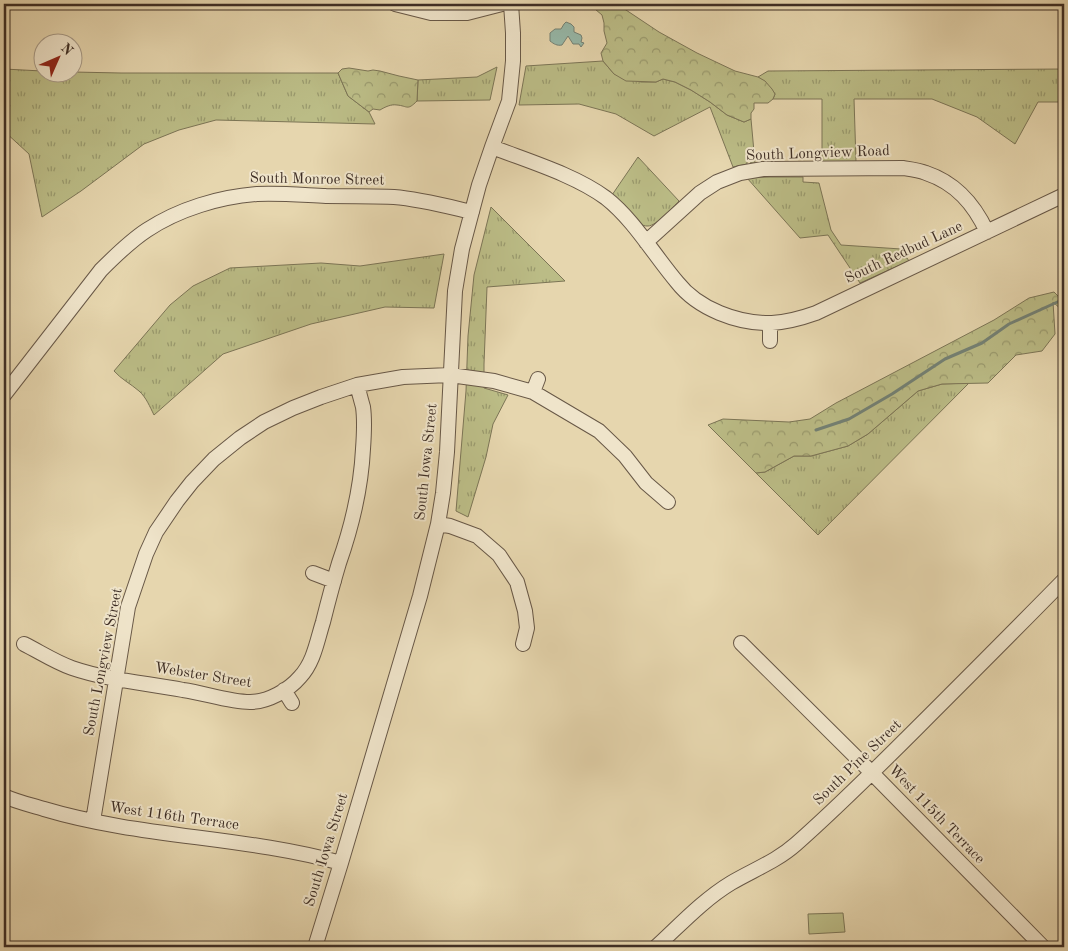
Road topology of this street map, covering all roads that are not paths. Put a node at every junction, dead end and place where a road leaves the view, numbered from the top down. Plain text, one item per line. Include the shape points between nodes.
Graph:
1 (395, 4) edge
2 (502, 4) edge
3 (511, 4) edge
4 (492, 147) junction
5 (1064, 195) edge
6 (472, 212) junction
7 (987, 232) junction
8 (646, 242) junction
9 (770, 323) junction
10 (770, 341) dead end
11 (450, 375) junction
12 (357, 385) junction
13 (4, 395) edge
14 (668, 502) dead end
15 (438, 524) junction
16 (313, 574) dead end
17 (1064, 580) edge
18 (334, 581) junction
19 (741, 643) dead end
20 (24, 644) dead end
21 (522, 644) dead end
22 (116, 678) junction
23 (284, 690) junction
24 (292, 703) dead end
25 (872, 773) junction
26 (4, 796) edge
27 (92, 821) junction
28 (341, 863) junction
29 (314, 947) edge
30 (656, 947) edge
31 (1043, 947) edge

1 - 2 street via 431,13 467,13
3 - 4 street, South Iowa Street via 513,61 509,101
4 - 6 street, South Iowa Street
4 - 8 street, South Redbud Lane via 587,186 607,199
5 - 7 street, South Redbud Lane
6 - 11 street, South Iowa Street via 455,291
6 - 13 street, South Monroe Street via 395,197 259,194 233,196 188,209 145,231 101,270
7 - 8 street, South Longview Road via 968,200 925,172 902,168 763,169 717,182 700,193
7 - 9 street, South Redbud Lane via 816,313
8 - 9 street, South Redbud Lane via 678,284 699,302 745,321
9 - 10 street
11 - 12 street, South Longview Street via 403,377
11 - 14 street via 536,385 599,431 625,456 646,483
11 - 15 street, South Iowa Street via 444,492
12 - 18 street, Webster Street via 363,408 362,466 357,503
12 - 22 street, South Longview Street via 264,422 214,459 176,501 146,554 128,607
15 - 21 street via 477,536 499,555 517,582 525,611 527,628
15 - 28 street, South Iowa Street via 420,596
16 - 18 street
17 - 25 street, South Pine Street
18 - 23 street, Webster Street via 313,655 299,679
19 - 25 street, West 115th Terrace
20 - 22 street, Webster Street via 71,668
22 - 23 street, Webster Street via 252,702 271,698
22 - 27 street, South Longview Street
23 - 24 street
25 - 30 street, South Pine Street via 793,847 718,892
25 - 31 street, West 115th Terrace
26 - 27 street, West 116th Terrace
27 - 28 street, West 116th Terrace via 248,843
28 - 29 street, South Iowa Street

